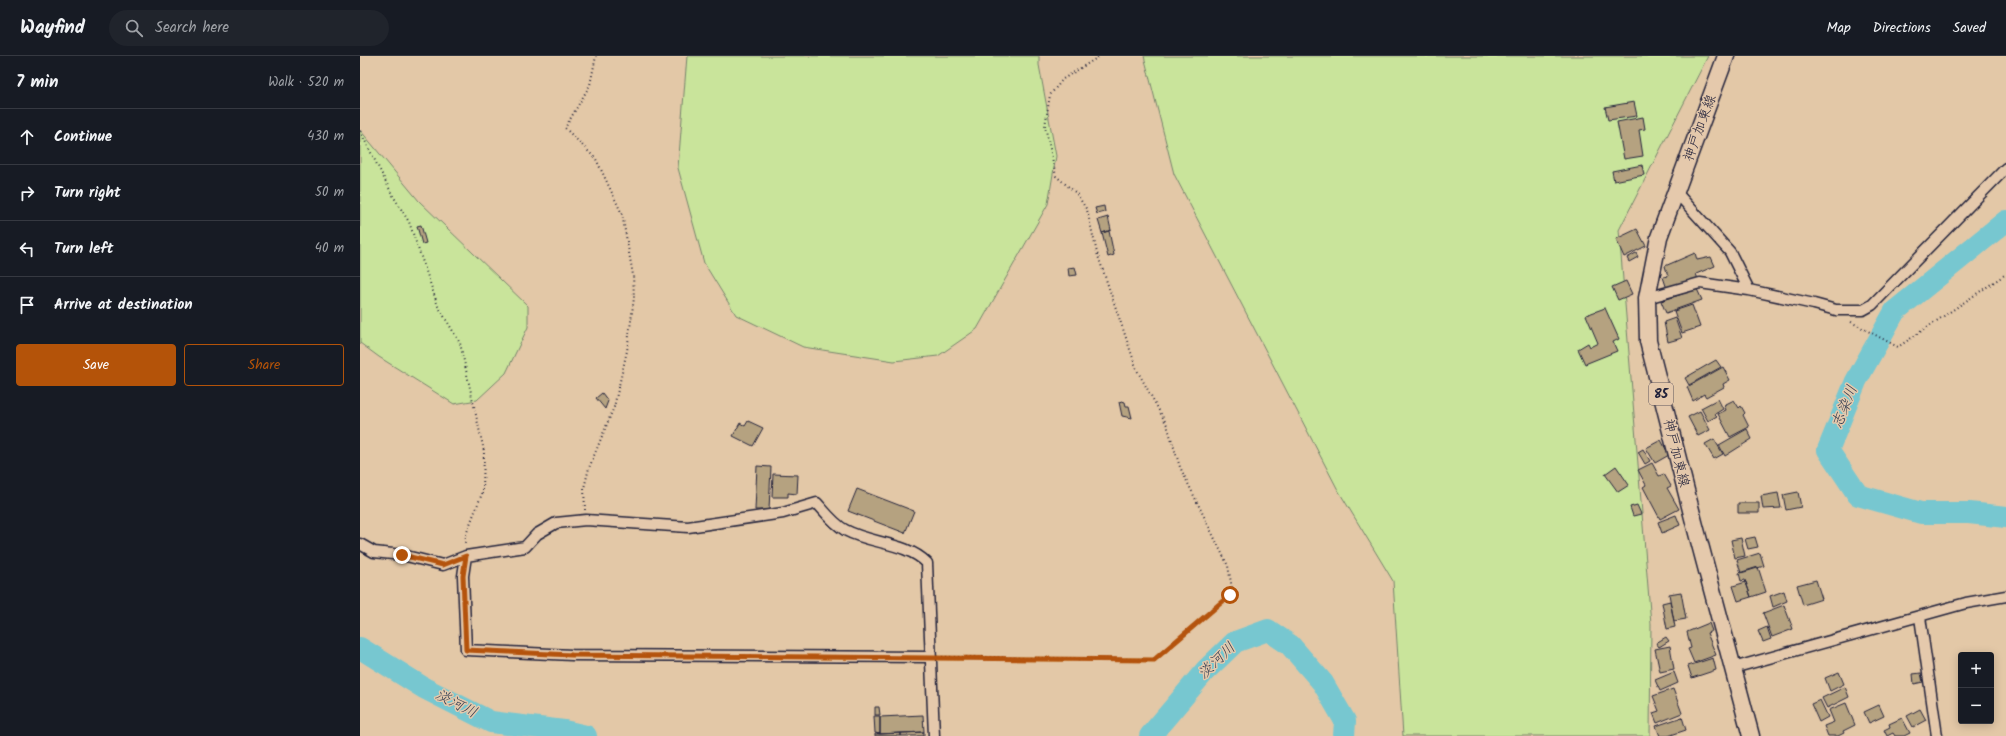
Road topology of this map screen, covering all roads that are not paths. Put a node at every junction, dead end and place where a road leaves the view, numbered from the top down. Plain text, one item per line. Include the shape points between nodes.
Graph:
1 (1726, 56) edge
2 (2006, 168) edge
3 (1676, 192) junction
4 (1749, 290) junction
5 (1647, 298) junction
6 (360, 544) edge
7 (466, 556) junction
8 (2006, 596) edge
9 (1920, 617) junction
10 (931, 657) junction
11 (1733, 668) junction
12 (934, 736) edge
13 (1751, 736) edge
14 (1937, 736) edge

1 - 3 main road, 神戸加東線 / 85
2 - 4 street via 1872,305 1863,310 1836,310
3 - 4 street via 1730,252
3 - 5 main road, 神戸加東線 / 85 via 1659,237
4 - 5 street via 1700,284
5 - 11 main road, 神戸加東線 / 85 via 1650,348
6 - 7 street via 374,552 402,555 443,565
7 - 10 street via 463,576 466,650 572,655
7 - 10 street via 525,547 537,534 556,523 586,520 688,527 782,513 817,502 832,520 845,530 910,552 927,563
8 - 9 street via 1966,603
9 - 11 street
9 - 14 street
10 - 12 street
11 - 13 main road, 神戸加東線 / 85

